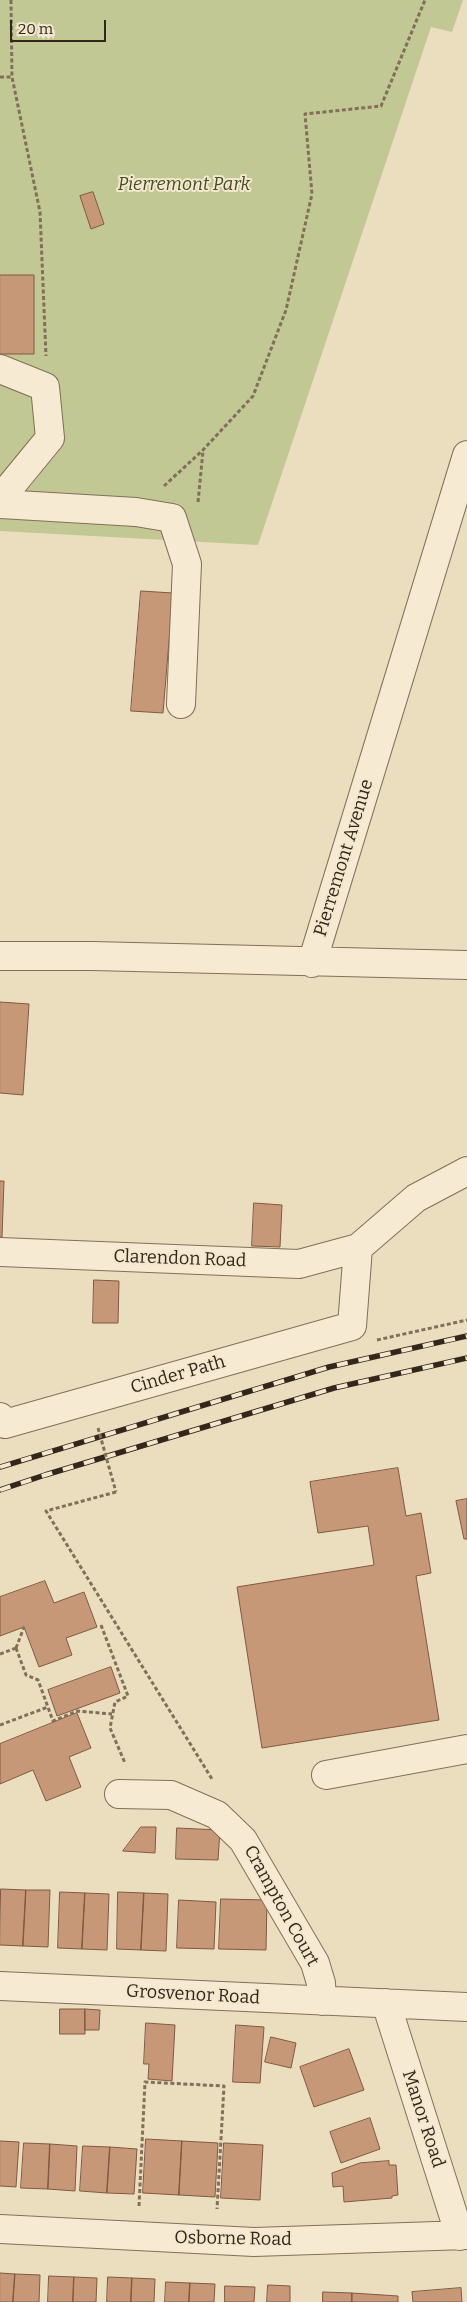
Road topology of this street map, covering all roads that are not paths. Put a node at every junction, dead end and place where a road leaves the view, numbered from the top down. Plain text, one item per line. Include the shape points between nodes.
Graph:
1 (0, 369) edge
2 (467, 455) edge
3 (0, 499) edge
4 (0, 504) edge
5 (181, 704) dead end
6 (0, 956) edge
7 (312, 963) junction
8 (467, 965) edge
9 (467, 1171) edge
10 (358, 1248) junction
11 (0, 1252) edge
12 (2, 1421) edge
13 (467, 1749) edge
14 (326, 1775) dead end
15 (128, 1794) road end
16 (0, 1986) edge
17 (322, 2001) junction
18 (386, 2003) junction
19 (467, 2007) edge
20 (0, 2228) edge
21 (463, 2235) edge

1 - 3 street via 45,387 50,438
2 - 7 street, Pierremont Avenue
4 - 5 street via 136,512 172,518 187,564
6 - 7 street
7 - 8 street
9 - 10 street via 416,1198
10 - 11 street, Clarendon Road via 299,1264
10 - 12 street, Cinder Path via 352,1326
13 - 14 street
15 - 17 street, Crampton Court via 171,1795 218,1815 243,1840 315,1962
16 - 17 street, Grosvenor Road
17 - 18 street, Grosvenor Road
18 - 19 street, Grosvenor Road
18 - 21 street, Manor Road
20 - 21 street, Osborne Road via 254,2242

